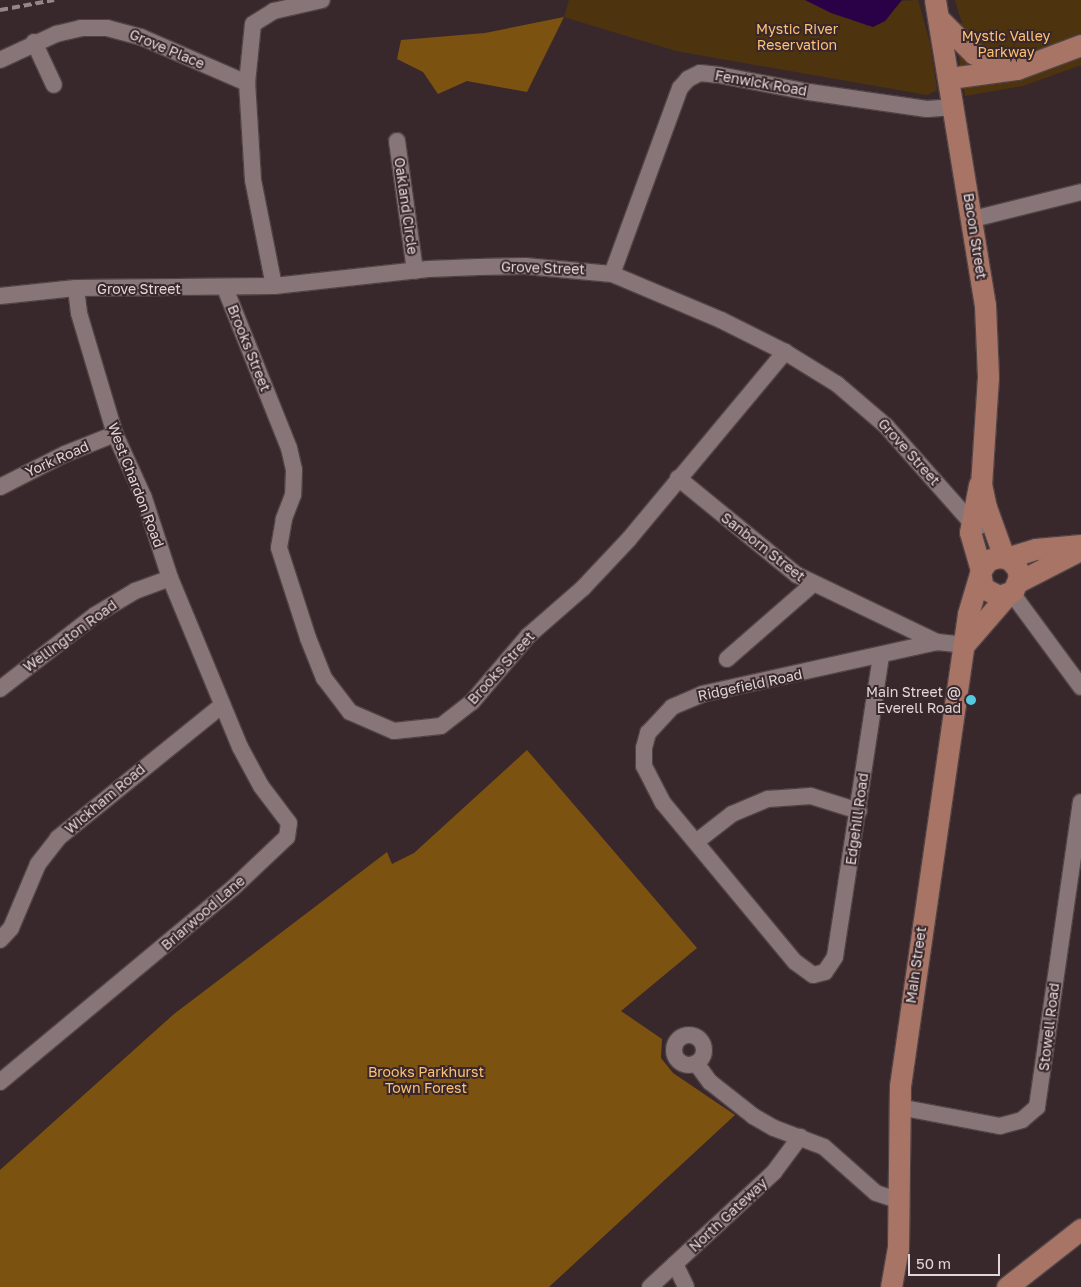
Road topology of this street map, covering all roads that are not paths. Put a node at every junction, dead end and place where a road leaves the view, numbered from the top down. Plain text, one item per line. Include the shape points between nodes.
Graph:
1 (322, 0) edge
2 (938, 10) edge
3 (34, 42) junction
4 (1081, 44) edge
5 (0, 60) edge
6 (1017, 69) junction
7 (950, 78) junction
8 (247, 83) junction
9 (54, 85) dead end
10 (955, 107) junction
11 (397, 140) dead end
12 (1081, 192) edge
13 (973, 219) junction
14 (415, 271) junction
15 (612, 274) junction
16 (274, 286) junction
17 (76, 288) junction
18 (225, 288) junction
19 (0, 296) edge
20 (785, 352) junction
21 (115, 434) junction
22 (981, 475) junction
23 (678, 478) junction
24 (0, 487) edge
25 (971, 522) junction
26 (1081, 545) edge
27 (1081, 550) edge
28 (1003, 551) junction
29 (980, 572) junction
30 (170, 578) junction
31 (813, 584) junction
32 (1012, 590) junction
33 (937, 642) junction
34 (964, 645) junction
35 (881, 656) junction
36 (727, 659) dead end
37 (1081, 687) edge
38 (0, 689) edge
39 (222, 705) junction
40 (1081, 802) edge
41 (859, 811) junction
42 (696, 842) junction
43 (0, 940) edge
44 (819, 975) joint
45 (696, 1063) dead end
46 (0, 1082) edge
47 (899, 1107) junction
48 (800, 1137) junction
49 (898, 1200) junction
50 (1081, 1229) edge
51 (675, 1264) junction
52 (650, 1287) edge
53 (686, 1287) edge
54 (892, 1287) edge
55 (1007, 1287) edge

1 - 8 street via 274,11 255,20
2 - 6 main road via 974,54
2 - 7 main road, Bacon Street
3 - 5 street, Grove Place
3 - 8 street, Grove Place via 71,30 107,28 141,37
3 - 9 street
4 - 6 main road
6 - 7 main road
7 - 10 main road, Bacon Street
8 - 16 street via 253,180
10 - 13 main road, Bacon Street
10 - 15 street, Fenwick Road via 927,108 700,73 680,88
11 - 14 street, Oakland Circle
12 - 13 street
13 - 22 main road, Bacon Street via 983,282 988,360
14 - 15 street, Grove Street via 525,266
14 - 16 street, Grove Street
15 - 20 street, Grove Street via 721,320
16 - 18 street, Grove Street
17 - 18 street, Grove Street
17 - 19 street, Grove Street
17 - 21 street, West Chardon Road via 79,313
18 - 23 street, Brooks Street via 289,448 294,470 293,495 284,519 279,548 285,574 324,678 350,712 368,722 394,731 430,729 441,726 472,702 528,636 590,582
20 - 23 street, Brooks Street
20 - 25 street, Grove Street via 837,384 871,412
21 - 24 street, York Road via 65,454
21 - 30 street, West Chardon Road via 144,498
22 - 25 main road, Bacon Street
22 - 28 main road, Bacon Street via 986,507
23 - 31 street, Sanborn Street via 788,569
25 - 28 street, Grove Street
25 - 29 main road, Bacon Street via 971,537
26 - 28 main road
27 - 32 main road
28 - 29 main road via 988,560
28 - 32 main road via 1017,568
29 - 32 main road via 986,591 999,596
29 - 34 main road, Main Street via 969,605
30 - 38 street, Wellington Road via 135,591 95,615
30 - 39 street, West Chardon Road
31 - 33 street, Sanborn Street via 894,618
31 - 36 street
32 - 34 main road
32 - 37 street
33 - 34 street, Ridgefield Road
33 - 35 street, Ridgefield Road
34 - 47 main road, Main Street via 942,780
35 - 41 street, Edgehill Road
35 - 42 street, Ridgefield Road via 702,694 672,707 658,720 646,740 644,766 663,803
39 - 43 street, Wickham Road via 58,838 38,864 10,928
39 - 46 street, Briarwood Lane via 250,766 289,823 288,837 186,929
40 - 47 street, Stowell Road via 1037,1107 1022,1120 1000,1126
41 - 42 street via 811,796 768,798 732,814
41 - 44 street, Edgehill Road via 835,957 829,968
42 - 44 street, Ridgefield Road via 795,962 805,972
45 - 48 street via 710,1082 753,1116
47 - 49 main road, Main Street
48 - 49 street via 833,1153 876,1193
48 - 51 street, North Gateway via 774,1172
49 - 54 main road, Main Street via 898,1249
50 - 55 main road
51 - 52 street, North Gateway
51 - 53 street

